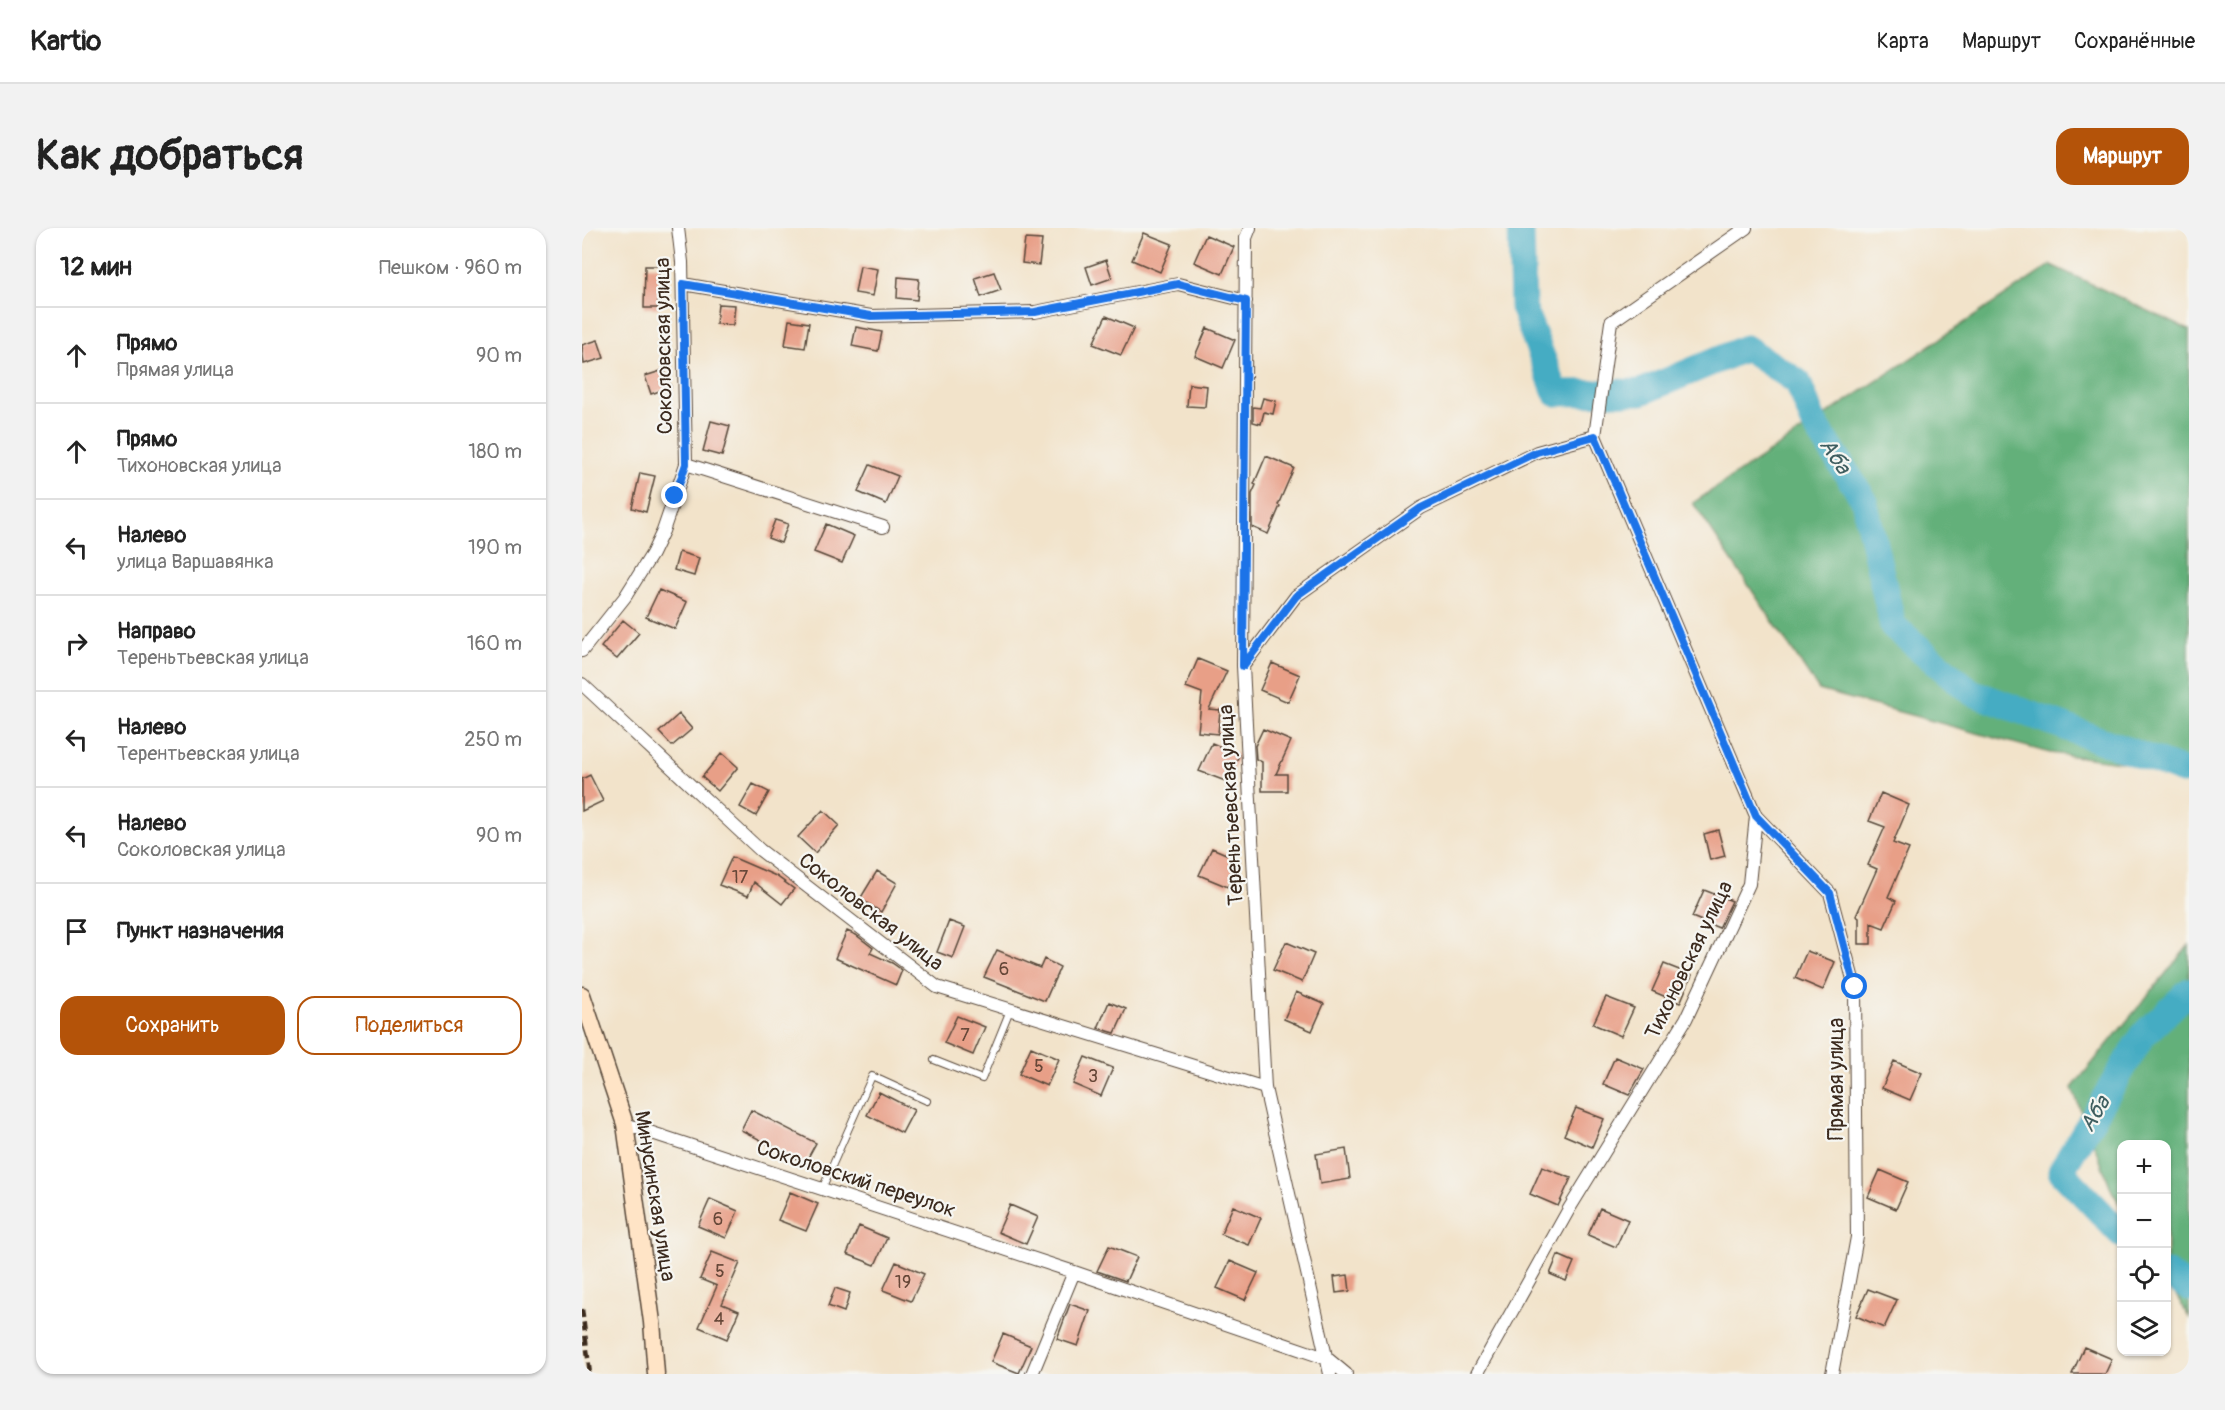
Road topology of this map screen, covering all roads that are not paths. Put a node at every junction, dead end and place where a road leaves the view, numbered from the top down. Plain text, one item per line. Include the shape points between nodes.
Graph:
1 (678, 228) edge
2 (1250, 228) edge
3 (1746, 228) edge
4 (683, 284) junction
5 (1246, 301) junction
6 (1595, 436) junction
7 (686, 464) junction
8 (883, 527) dead end
9 (582, 651) edge
10 (1243, 666) junction
11 (582, 684) edge
12 (1756, 816) junction
13 (582, 995) edge
14 (1010, 1010) junction
15 (934, 1060) dead end
16 (1265, 1088) junction
17 (927, 1101) dead end
18 (625, 1124) junction
19 (822, 1189) junction
20 (1074, 1272) junction
21 (1328, 1359) junction
22 (656, 1374) edge
23 (1032, 1374) edge
24 (1330, 1374) edge
25 (1346, 1374) edge
26 (1477, 1374) edge
27 (1832, 1374) edge

1 - 4 street, Соколовская улица
2 - 5 street, Тереньтьевская улица via 1246,238
3 - 6 street via 1611,322
4 - 5 street via 871,316 1035,312 1178,284
4 - 7 street, Соколовская улица
5 - 10 street, Тереньтьевская улица
6 - 10 street via 1537,452 1421,508 1296,596
6 - 12 street, Тихоновская улица
7 - 8 street, Соколовская улица
7 - 9 street, Соколовская улица via 652,555
10 - 16 street, Тереньтьевская улица
11 - 14 street, Соколовская улица via 760,850 937,987
12 - 26 street, Тихоновская улица via 1749,884 1686,1019 1569,1209
12 - 27 street, Прямая улица via 1830,893 1855,987 1857,1237
13 - 18 main road, Минусинская улица
14 - 15 lane via 982,1080
14 - 16 street, Соколовская улица
16 - 21 street, Тереньтьевская улица
17 - 19 lane via 872,1076
18 - 19 street, Соколовский переулок
18 - 22 main road, Минусинская улица
19 - 20 street, Соколовский переулок
20 - 21 street, Соколовский переулок
20 - 23 street
21 - 24 street, Тереньтьевская улица
21 - 25 street

